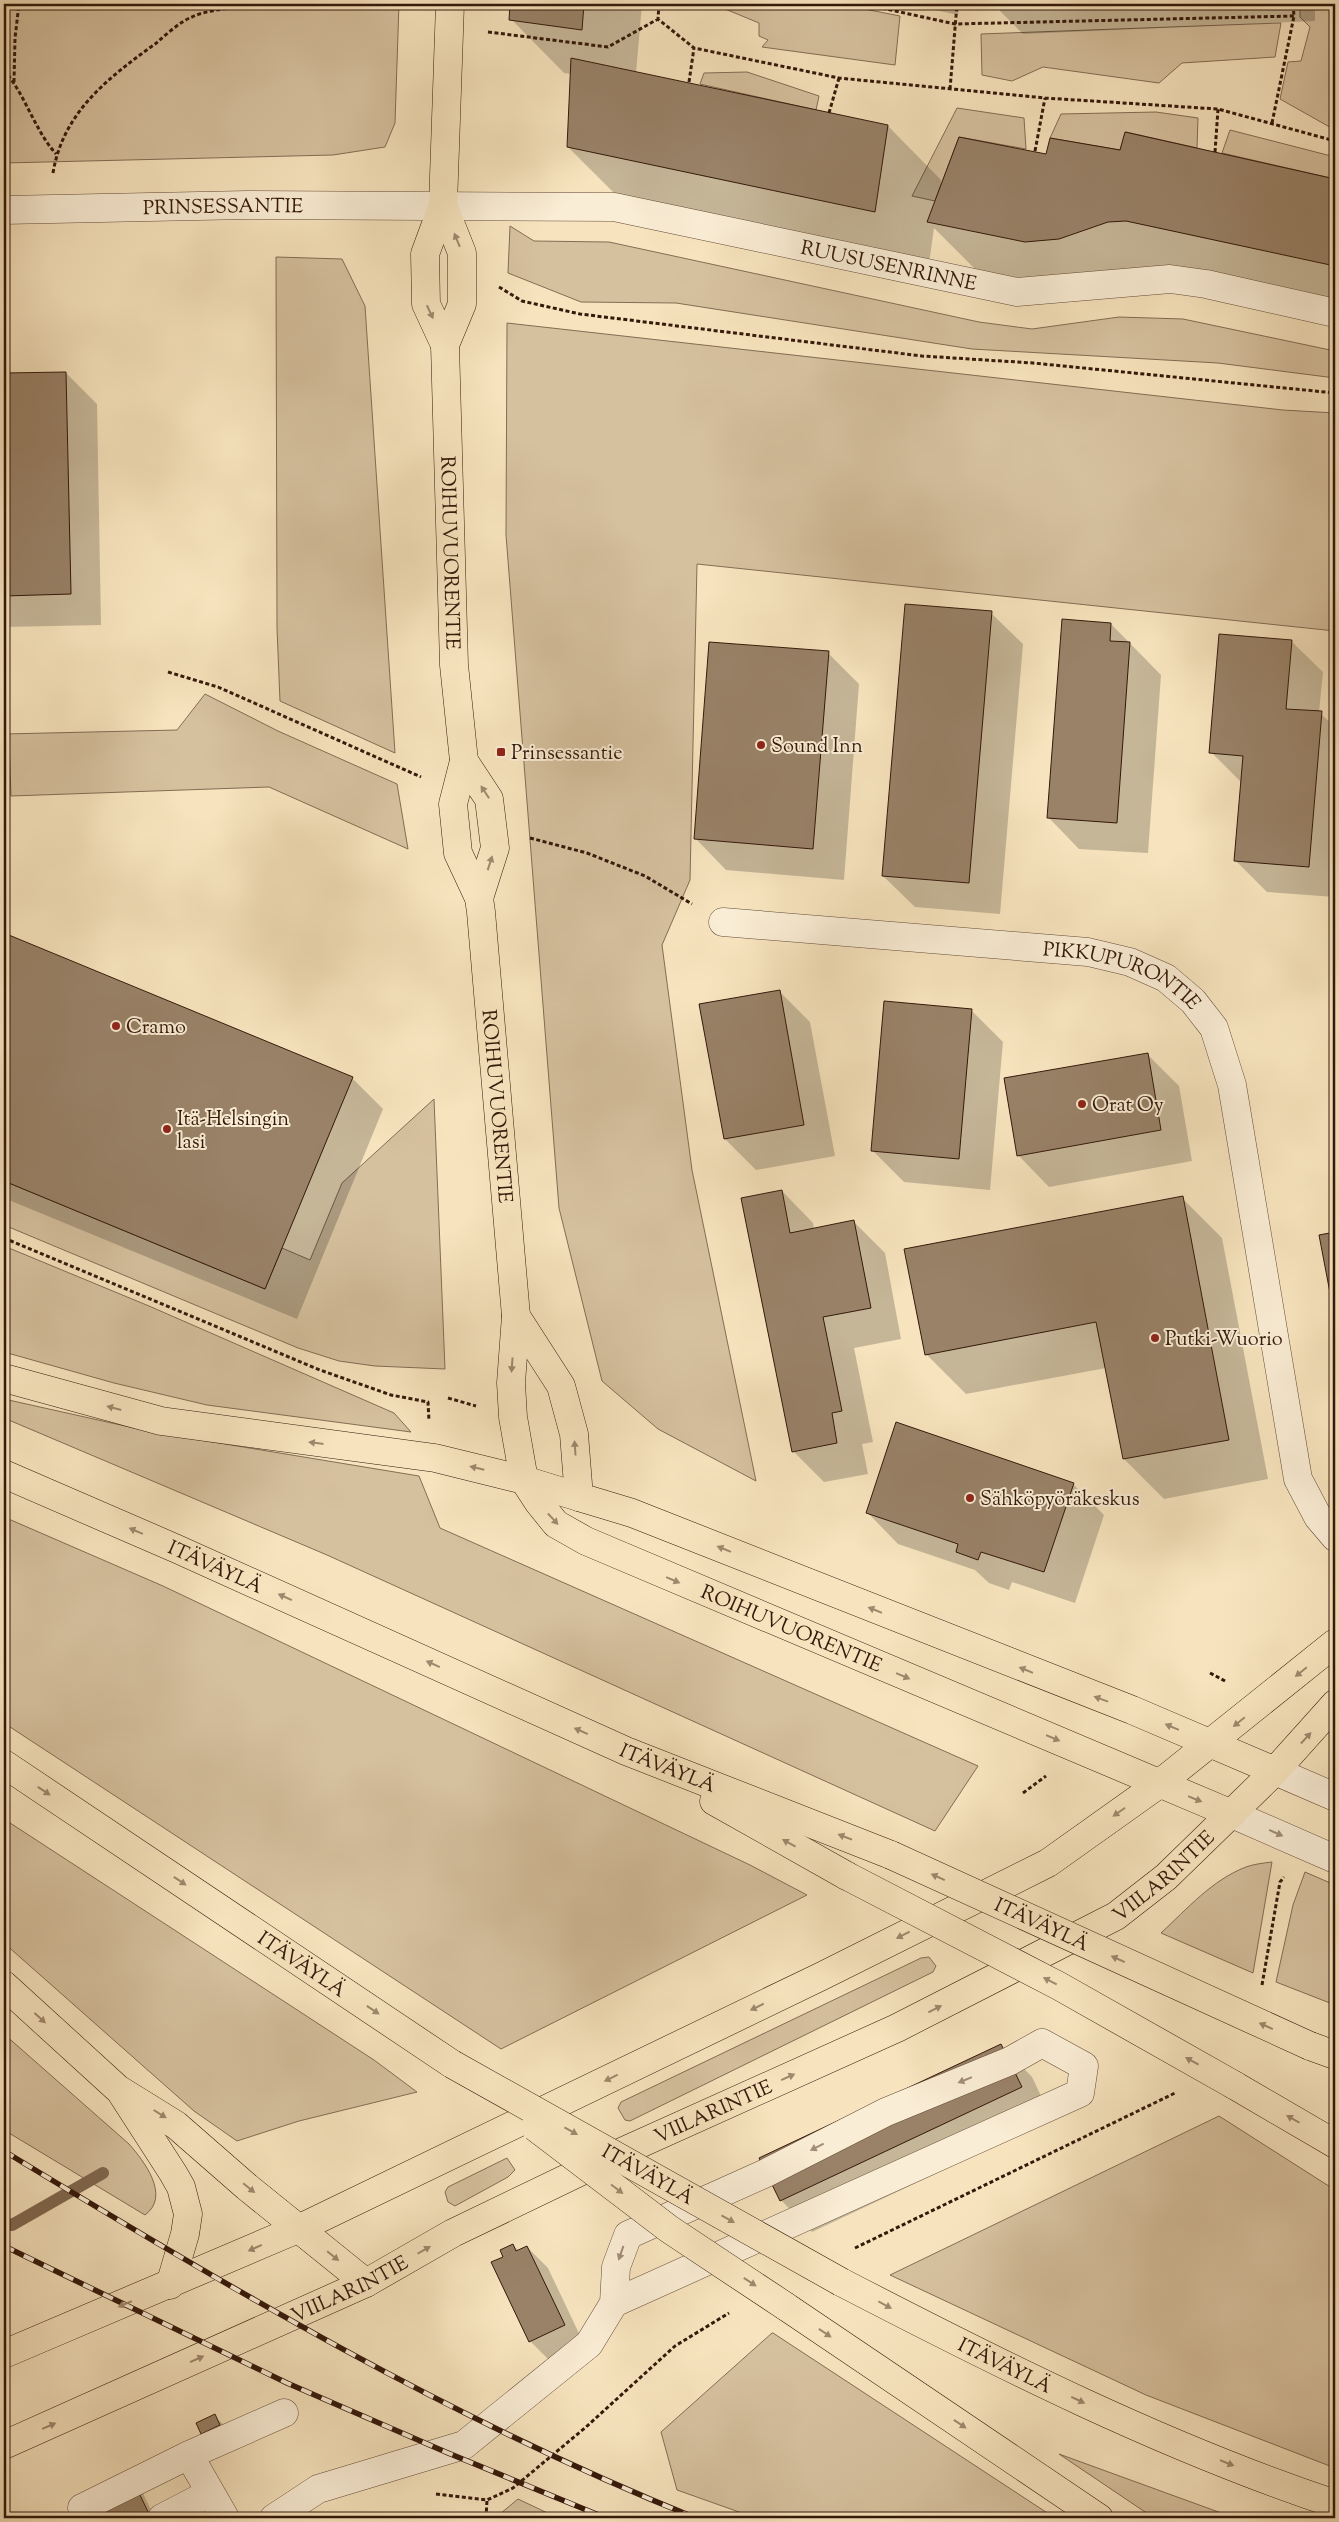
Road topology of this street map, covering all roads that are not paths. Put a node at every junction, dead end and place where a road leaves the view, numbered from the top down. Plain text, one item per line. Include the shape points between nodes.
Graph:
1 (450, 4) edge
2 (443, 205) junction
3 (4, 210) edge
4 (1335, 313) edge
5 (445, 345) junction
6 (464, 761) junction
7 (479, 898) junction
8 (723, 922) road end
9 (516, 1316) junction
10 (4, 1378) edge
11 (4, 1474) edge
12 (524, 1480) junction
13 (579, 1497) junction
14 (1335, 1537) edge
15 (1335, 1643) edge
16 (1335, 1704) edge
17 (1212, 1743) junction
18 (626, 1751) junction
19 (4, 1764) edge
20 (1275, 1771) junction
21 (1159, 1784) junction
22 (1335, 1797) edge
23 (1232, 1814) junction
24 (1335, 1859) edge
25 (4, 1985) edge
26 (1335, 2055) edge
27 (452, 2064) junction
28 (118, 2088) junction
29 (1335, 2144) edge
30 (300, 2228) junction
31 (366, 2283) junction
32 (170, 2285) junction
33 (614, 2303) junction
34 (4, 2354) edge
35 (284, 2413) dead end
36 (4, 2445) edge
37 (189, 2455) junction
38 (1335, 2504) edge
39 (217, 2510) edge
40 (89, 2518) edge
41 (162, 2518) edge
42 (274, 2518) edge
43 (1099, 2518) edge

1 - 2 main road, ROIHUVUORENTIE
2 - 3 street, PRINSESSANTIE via 256,204
2 - 4 street, RUUSUSENRINNE via 614,206 1017,292 1170,279
5 -> 2 main road, ROIHUVUORENTIE via 462,304 462,253
2 -> 5 main road, ROIHUVUORENTIE via 425,254 426,304
5 - 6 main road, ROIHUVUORENTIE via 454,665
6 - 7 main road, ROIHUVUORENTIE via 453,804 458,853
7 -> 6 main road, ROIHUVUORENTIE via 495,848 489,799
7 - 9 main road, ROIHUVUORENTIE
8 - 14 street, PIKKUPURONTIE via 1088,952 1130,962 1166,978 1193,1001 1214,1028 1232,1085 1298,1479 1318,1518
9 -> 12 main road, ROIHUVUORENTIE via 511,1383
13 -> 9 main road, ROIHUVUORENTIE via 574,1434 561,1386
12 -> 10 main road via 435,1458 161,1421
18 -> 11 main road, ITÄVÄYLÄ
12 - 13 main road
12 -> 21 main road, ROIHUVUORENTIE via 556,1524 586,1541
17 -> 13 main road via 632,1513
15 -> 17 main road
20 -> 16 main road, VIILARINTIE
17 - 20 main road
17 - 21 main road
26 -> 18 main road, ITÄVÄYLÄ, bridge via 891,1855
29 -> 18 main road, bridge via 1058,1986 846,1876
19 -> 27 main road, ITÄVÄYLÄ
20 - 22 street
20 - 23 main road, VIILARINTIE
21 -> 23 main road, ROIHUVUORENTIE
21 -> 30 main road via 1048,1863 814,1980
23 -> 24 street
31 -> 23 main road, VIILARINTIE via 453,2233 897,2028 1116,1916 1166,1877
25 -> 28 main road
27 -> 38 main road, ITÄVÄYLÄ, bridge via 842,2282 985,2357 1122,2420 1286,2488
27 -> 43 main road, bridge via 669,2229
28 -> 30 main road via 176,2125
28 - 32 main road via 173,2173 188,2214
30 -> 31 main road
30 -> 32 main road
36 -> 31 main road, VIILARINTIE
32 -> 34 main road
33 -> 33 street via 1080,2093 1084,2066 1042,2043 1010,2061 886,2112 766,2173 628,2235 616,2267
33 - 42 street via 589,2344 464,2445 318,2489
35 - 37 street
37 - 39 street
37 - 40 street via 82,2508
39 - 41 street

